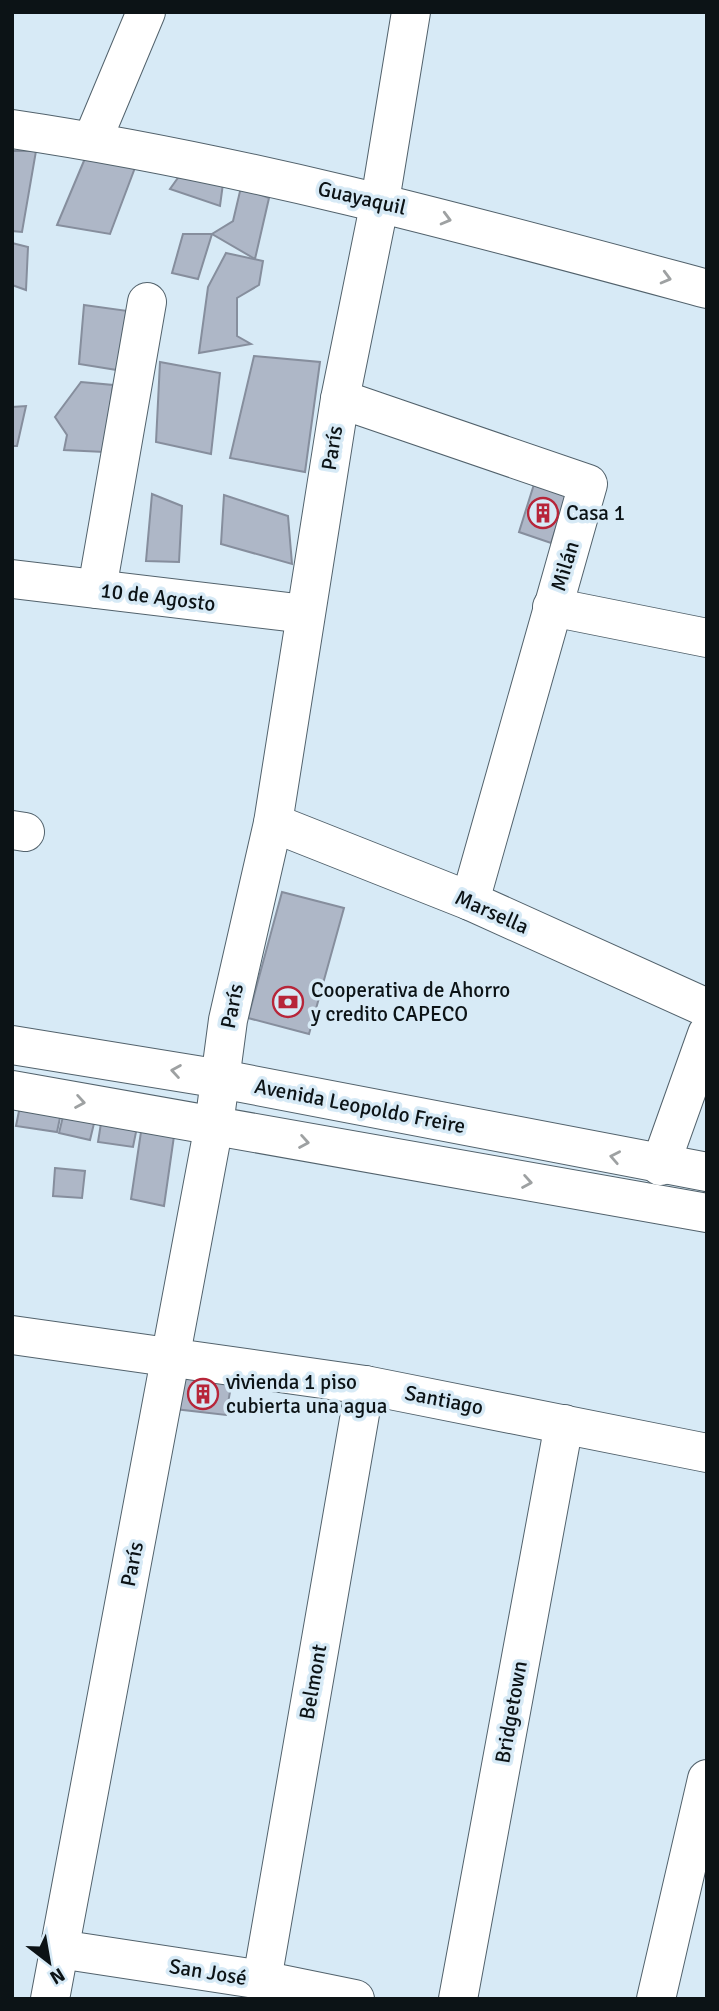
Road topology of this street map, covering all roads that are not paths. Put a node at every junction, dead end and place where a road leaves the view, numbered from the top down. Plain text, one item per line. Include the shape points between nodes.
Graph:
1 (146, 12) edge
2 (411, 12) edge
3 (12, 129) edge
4 (92, 141) junction
5 (380, 201) junction
6 (707, 289) edge
7 (147, 302) dead end
8 (340, 399) junction
9 (12, 579) edge
10 (97, 589) junction
11 (552, 607) junction
12 (305, 614) junction
13 (707, 638) edge
14 (273, 823) junction
15 (470, 901) junction
16 (707, 1008) edge
17 (707, 1034) edge
18 (12, 1045) edge
19 (221, 1079) junction
20 (12, 1090) edge
21 (214, 1125) junction
22 (660, 1166) junction
23 (707, 1172) edge
24 (707, 1213) edge
25 (12, 1335) edge
26 (171, 1358) junction
27 (365, 1385) junction
28 (564, 1424) junction
29 (707, 1453) edge
30 (707, 1779) edge
31 (59, 1949) junction
32 (262, 1980) junction
33 (50, 1999) edge
34 (355, 1999) edge
35 (458, 1999) edge
36 (656, 1999) edge

1 - 4 street
2 - 5 street, París
3 - 4 street, Guayaquil
4 - 5 street, Guayaquil
5 -> 6 street, Guayaquil
5 - 8 street, París
7 - 10 street
8 - 11 street, Milán via 585,481 589,488
8 - 12 street, París
9 - 10 street, 10 de Agosto
10 - 12 street, 10 de Agosto
11 - 13 street
11 - 15 street, Milán
12 - 14 street, París
14 - 15 street, Marsella
14 - 19 street, París via 228,1020
15 - 16 street, Marsella
17 - 22 street
19 -> 18 street, Avenida Leopoldo Freire
19 - 21 street, París
22 -> 19 street, Avenida Leopoldo Freire
20 -> 21 street, Avenida Leopoldo Freire
21 -> 24 street, Avenida Leopoldo Freire
21 - 26 street, París
22 - 23 street, Avenida Leopoldo Freire
25 - 26 street, Santiago
26 - 27 street, Santiago
26 - 31 street, París
27 - 28 street, Santiago
27 - 32 street, Belmont
28 - 29 street, Santiago
28 - 35 street, Bridgetown
30 - 36 street
31 - 32 street, San José
31 - 33 street, París
32 - 34 street, San José

